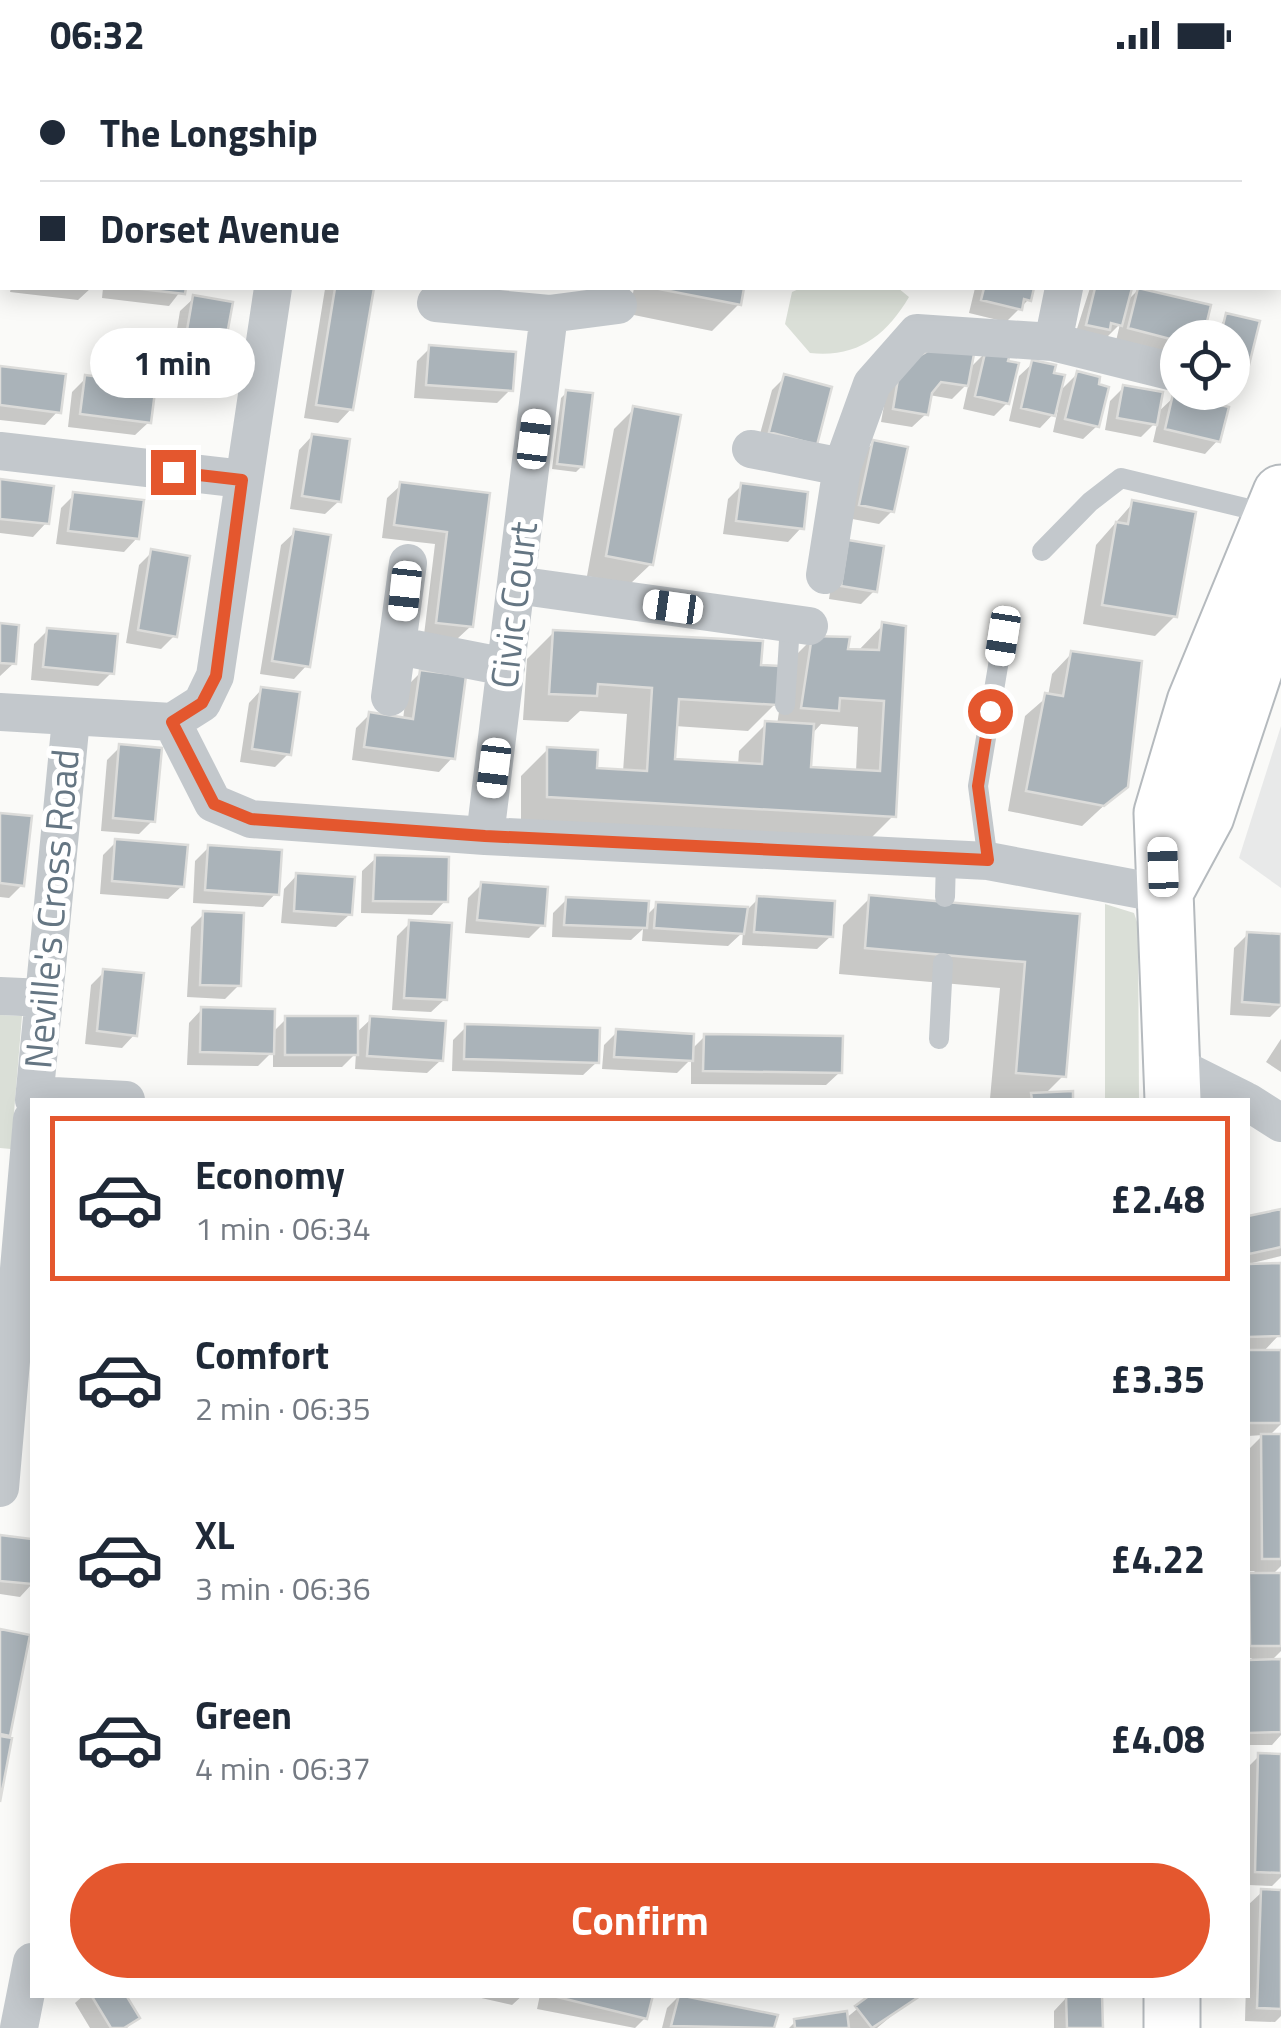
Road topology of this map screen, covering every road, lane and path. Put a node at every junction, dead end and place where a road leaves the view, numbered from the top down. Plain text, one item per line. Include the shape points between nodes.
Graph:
1 (966, 70) edge
2 (976, 70) edge
3 (272, 290) edge
4 (1064, 290) edge
5 (436, 303) dead end
6 (618, 305) dead end
7 (550, 314) junction
8 (1053, 342) junction
9 (1160, 369) edge
10 (752, 449) dead end
11 (0, 451) edge
12 (842, 467) junction
13 (242, 480) junction
14 (1278, 508) edge
15 (1042, 551) dead end
16 (408, 563) dead end
17 (825, 575) dead end
18 (516, 585) junction
19 (1281, 590) edge
20 (800, 625) joint
21 (1003, 636) dead end
22 (399, 646) junction
23 (506, 667) junction
24 (390, 697) dead end
25 (785, 704) dead end
26 (0, 712) edge
27 (70, 719) junction
28 (172, 722) junction
29 (485, 836) junction
30 (946, 859) junction
31 (988, 860) junction
32 (1163, 894) junction
33 (945, 896) dead end
34 (943, 963) dead end
35 (0, 996) edge
36 (44, 998) junction
37 (939, 1039) dead end
38 (1174, 1082) edge
39 (35, 1098) edge
40 (1235, 1098) edge
41 (1250, 1104) edge
42 (30, 1118) edge
43 (1281, 1123) edge
44 (14, 1172) edge
45 (0, 1488) edge
46 (30, 1495) edge
47 (30, 1972) edge
48 (1172, 1998) edge
49 (19, 2028) edge
50 (1172, 2028) edge

1 - 2 street
3 - 13 street
4 - 8 street
5 - 7 street
6 - 7 street
7 - 18 street, Civic Court
8 - 9 street
8 - 12 street via 916,333 872,384
10 - 12 street
11 - 13 street
12 - 17 street
13 - 28 street via 216,676 202,703
14 - 15 lane via 1121,478
14 - 32 main road via 1195,702 1162,813
16 - 22 street
18 - 20 street
18 - 23 street, Civic Court
19 - 32 main road via 1206,816
20 - 25 lane
21 - 31 lane via 978,786
22 - 23 street
22 - 24 street
23 - 29 street, Civic Court
26 - 27 street
27 - 28 street
27 - 36 street, Neville's Cross Road
28 - 29 street via 214,804 251,819
29 - 30 street
30 - 31 street
30 - 33 lane
31 - 32 street
32 - 38 main road
34 - 37 lane
35 - 36 street
36 - 39 street, Neville's Cross Road
38 - 40 street
41 - 43 street
42 - 44 street, Neville's Cross Road
44 - 45 street, Neville's Cross Road
45 - 46 street
47 - 49 street
48 - 50 main road

